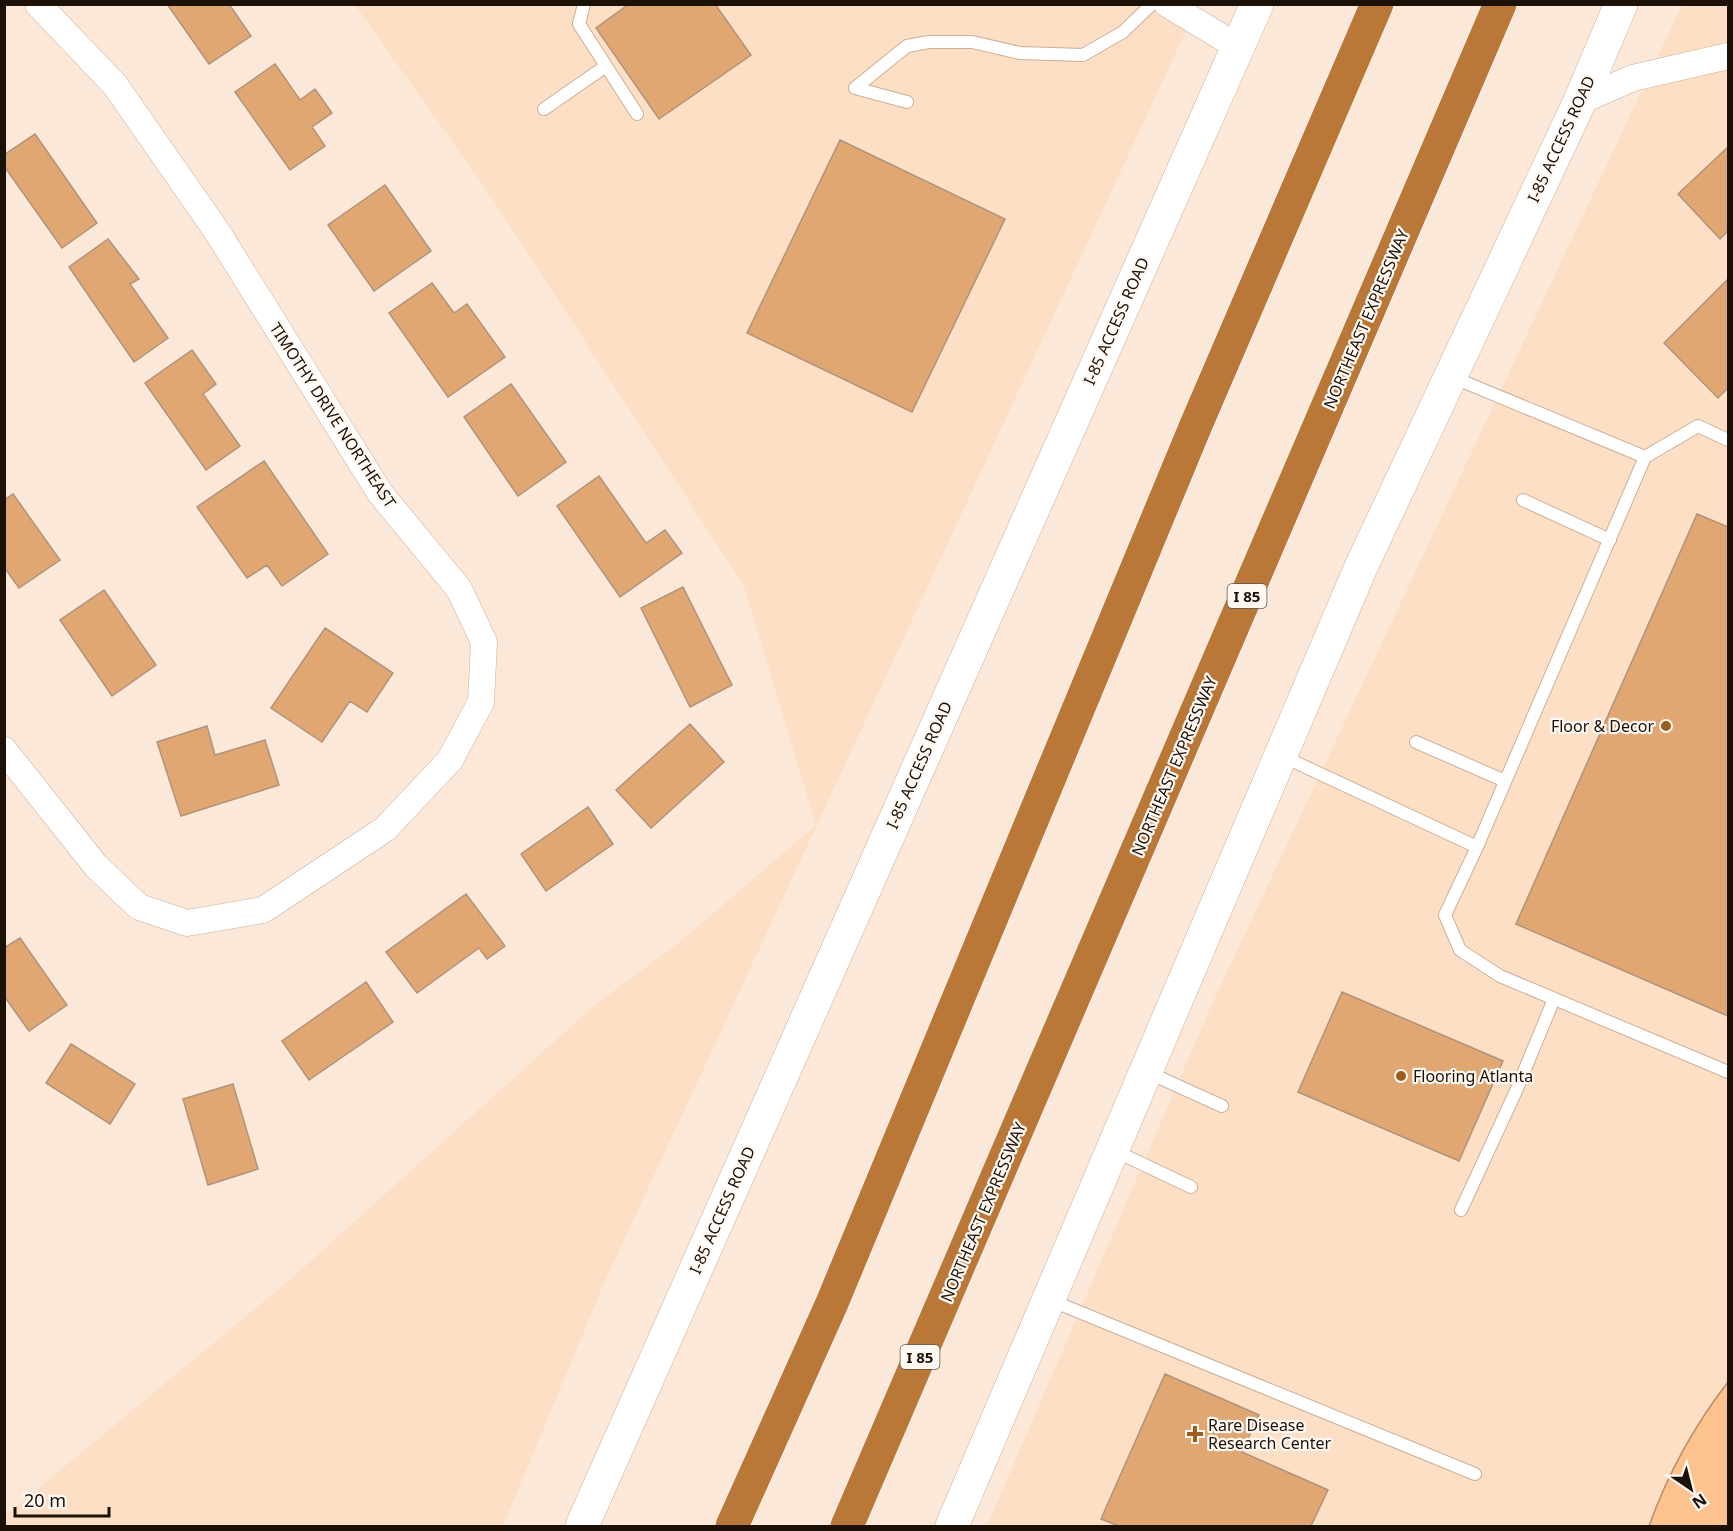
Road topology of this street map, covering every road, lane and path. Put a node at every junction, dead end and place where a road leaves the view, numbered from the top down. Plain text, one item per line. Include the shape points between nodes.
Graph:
1 (38, 4) edge
2 (584, 4) edge
3 (1152, 4) edge
4 (1167, 4) edge
5 (1257, 4) edge
6 (1377, 4) edge
7 (1500, 4) edge
8 (1621, 4) edge
9 (1238, 47) junction
10 (1728, 56) edge
11 (606, 66) junction
12 (1580, 101) junction
13 (907, 102) dead end
14 (544, 109) dead end
15 (637, 114) dead end
16 (1451, 377) junction
17 (1728, 440) edge
18 (1645, 457) junction
19 (1523, 500) dead end
20 (1610, 540) junction
21 (1416, 742) dead end
22 (4, 750) edge
23 (1281, 756) junction
24 (1505, 781) junction
25 (1477, 847) junction
26 (1554, 999) junction
27 (1146, 1071) junction
28 (1728, 1072) edge
29 (1222, 1106) dead end
30 (1113, 1150) junction
31 (1191, 1187) dead end
32 (1461, 1210) dead end
33 (1048, 1299) junction
34 (1475, 1474) dead end
35 (582, 1527) edge
36 (732, 1527) edge
37 (847, 1527) edge
38 (952, 1527) edge

1 - 22 street, TIMOTHY DRIVE NORTHEAST via 115,85 216,230 380,494 459,589 484,642 481,702 450,760 385,829 263,910 187,923 139,907 105,874
2 - 11 lane via 579,24
3 - 13 lane via 1123,32 1083,55 1020,53 972,42 929,42 907,46 855,88
4 - 9 street
5 - 9 main road, I-85 ACCESS ROAD
6 - 36 highway via 1196,425 832,1303
7 - 37 highway, NORTHEAST EXPRESSWAY / I 85
8 - 12 main road, I-85 ACCESS ROAD
9 - 35 main road, I-85 ACCESS ROAD
10 - 12 street via 1633,78
11 - 14 lane
11 - 15 lane
12 - 16 main road, I-85 ACCESS ROAD
16 - 18 lane
16 - 23 main road, I-85 ACCESS ROAD via 1361,567
17 - 18 lane via 1698,426
18 - 20 lane
19 - 20 lane
20 - 24 lane
21 - 24 lane
23 - 25 lane
23 - 27 main road, I-85 ACCESS ROAD
24 - 25 lane
25 - 26 lane via 1445,915 1460,950 1500,976
26 - 28 lane
26 - 32 lane
27 - 29 lane
27 - 30 main road, I-85 ACCESS ROAD
30 - 31 lane
30 - 33 main road, I-85 ACCESS ROAD
33 - 34 lane
33 - 38 main road, I-85 ACCESS ROAD

